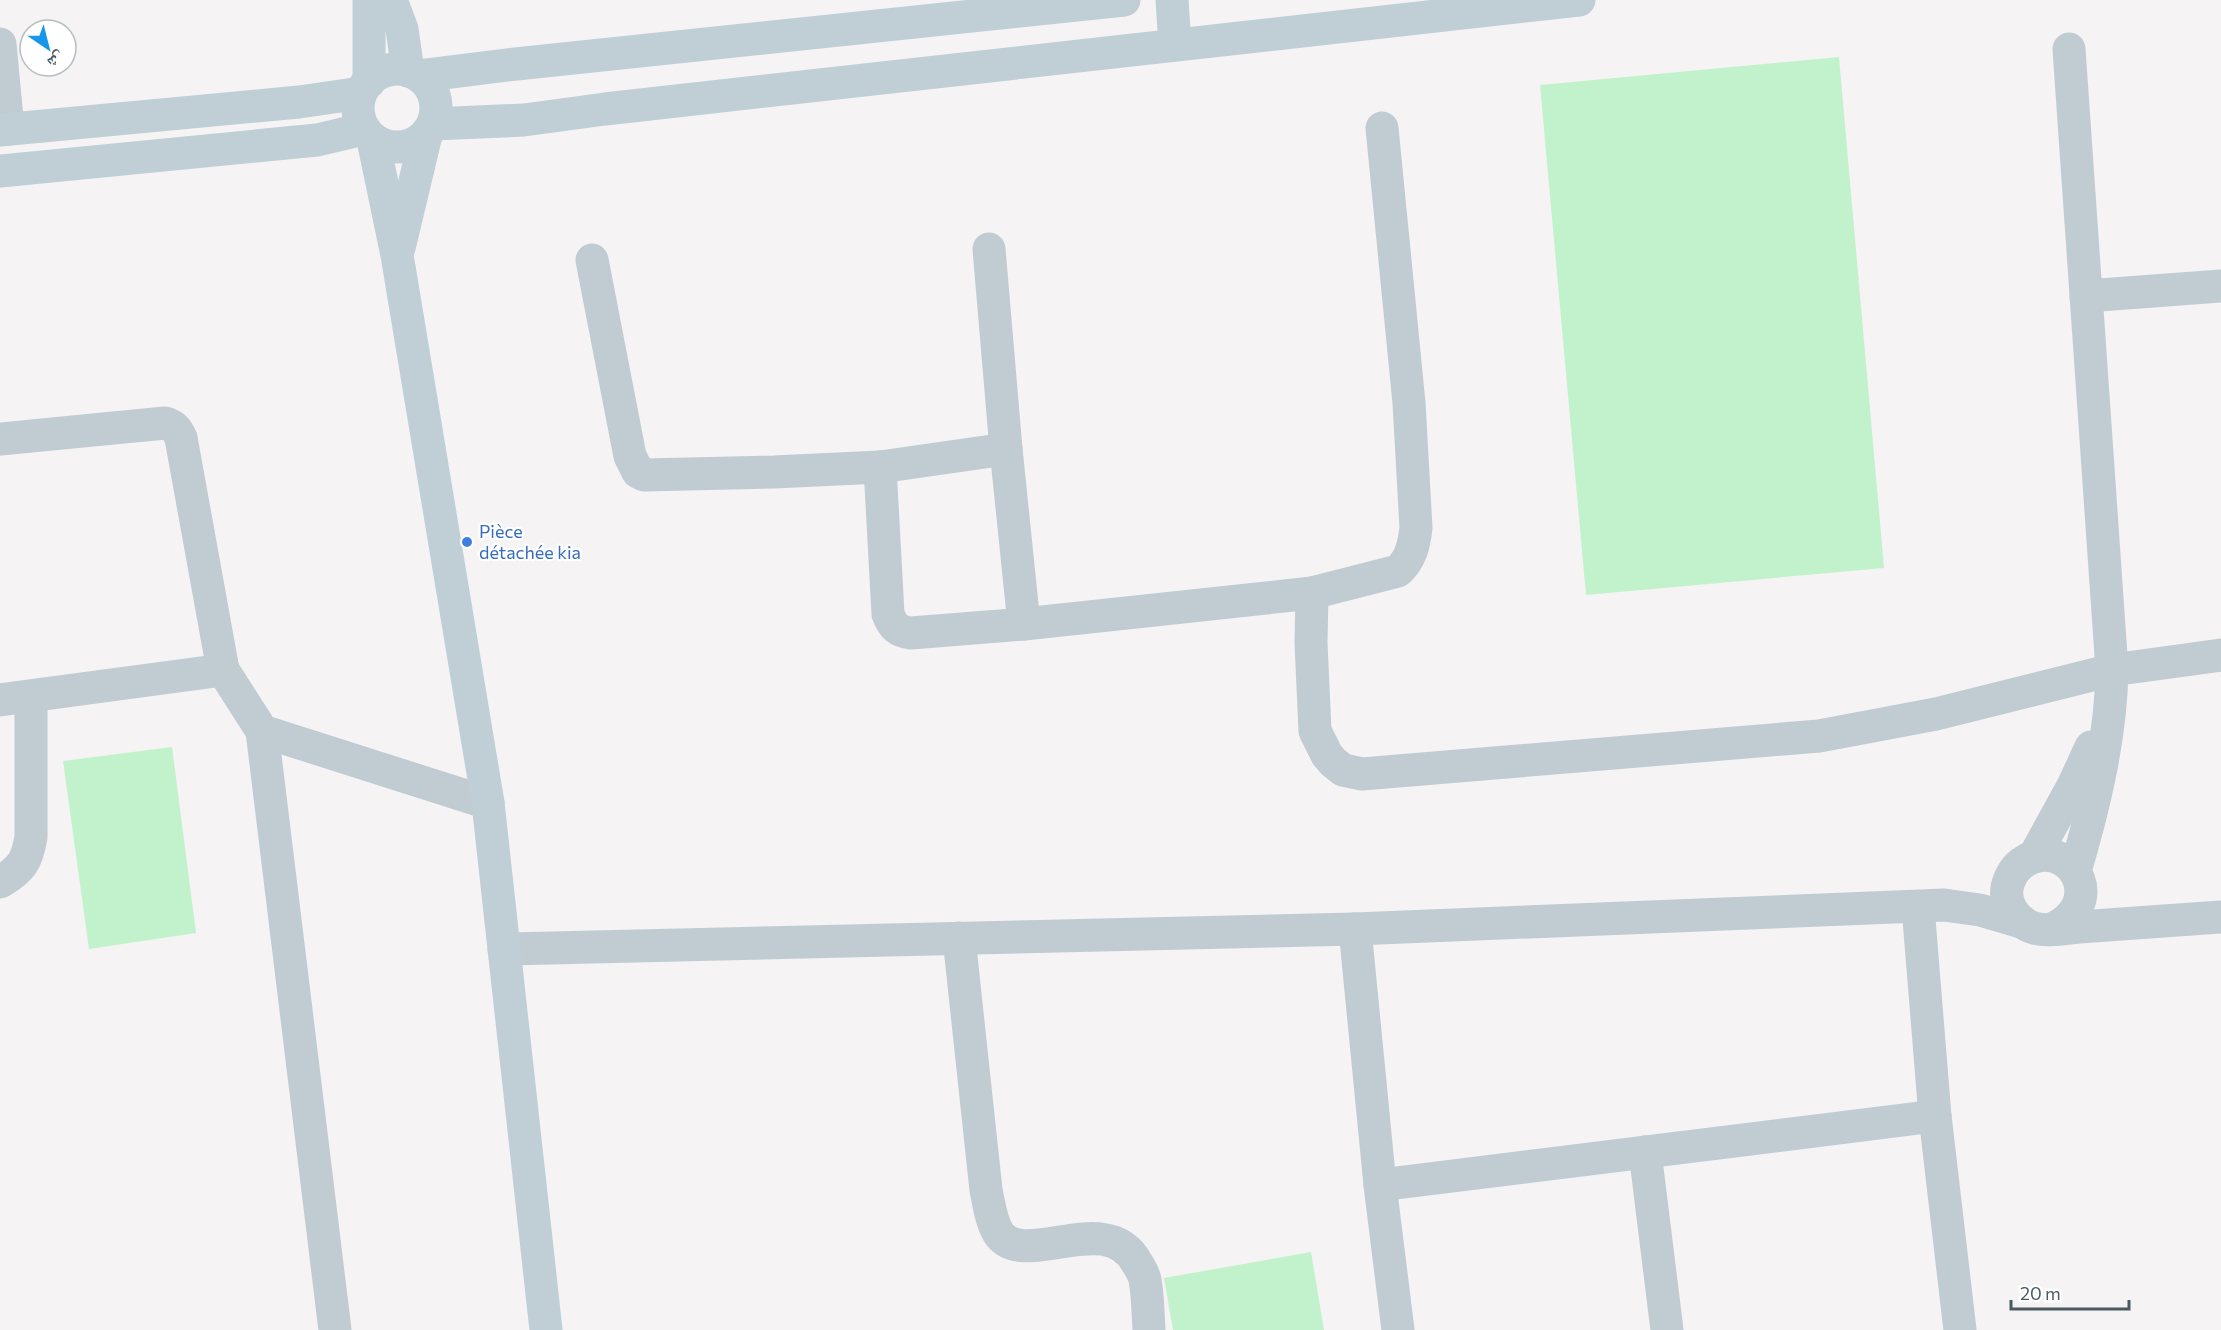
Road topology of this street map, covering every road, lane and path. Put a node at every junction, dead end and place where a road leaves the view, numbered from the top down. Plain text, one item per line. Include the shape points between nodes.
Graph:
1 (369, 0) edge
2 (391, 0) edge
3 (1124, 0) edge
4 (1172, 0) edge
5 (1579, 0) edge
6 (0, 44) edge
7 (1175, 45) junction
8 (2069, 49) dead end
9 (413, 74) junction
10 (365, 87) junction
11 (1382, 128) dead end
12 (430, 129) junction
13 (4, 130) edge
14 (368, 134) junction
15 (0, 171) edge
16 (989, 249) dead end
17 (397, 255) junction
18 (592, 260) dead end
19 (2221, 286) edge
20 (2086, 296) junction
21 (0, 439) edge
22 (1006, 449) junction
23 (880, 466) junction
24 (1312, 593) junction
25 (1024, 624) junction
26 (2221, 656) edge
27 (223, 670) junction
28 (2112, 686) junction
29 (16, 698) edge
30 (262, 731) junction
31 (488, 802) junction
32 (2023, 864) junction
33 (2077, 875) junction
34 (0, 882) edge
35 (1931, 906) junction
36 (2221, 916) edge
37 (2127, 924) junction
38 (2036, 925) junction
39 (1355, 929) junction
40 (959, 938) junction
41 (504, 949) junction
42 (1935, 1116) junction
43 (1645, 1152) junction
44 (1380, 1185) junction
45 (335, 1330) edge
46 (546, 1330) edge
47 (1149, 1330) edge
48 (1398, 1330) edge
49 (1667, 1330) edge
50 (1960, 1330) edge

1 - 10 main road
2 - 9 main road
3 - 9 main road
4 - 7 main road
5 - 7 main road
6 - 13 street
7 - 12 main road
8 - 20 street
9 - 10 main road via 393,70 380,73
9 - 12 main road via 426,82 433,94 436,110
10 - 13 main road via 299,102
10 - 14 main road via 358,117
11 - 24 street via 1409,403 1415,542 1398,571
12 - 14 main road via 415,143 402,147 385,146
12 - 17 main road
14 - 15 main road
14 - 17 main road
16 - 22 street
17 - 31 main road
18 - 23 street via 630,456 638,472 653,476
19 - 20 street
20 - 28 street
21 - 27 street via 165,423 178,430
22 - 23 street
22 - 25 street
23 - 25 street via 888,614 892,625 911,633
24 - 25 street
24 - 28 street via 1315,731 1333,762 1343,770 1362,774 1820,736
26 - 28 street
27 - 29 street
27 - 30 street
28 - 32 street via 2073,786
28 - 33 street via 2090,822
29 - 34 street via 31,837 28,856 21,867
30 - 31 street
30 - 45 street
31 - 41 main road
32 - 33 street via 2045,855 2057,857
32 - 35 street
32 - 38 street via 2007,885 2007,898 2012,912
33 - 37 street
33 - 38 street via 2081,891 2073,915 2064,924
35 - 38 street via 1980,910
35 - 39 street
35 - 42 street
36 - 37 street
37 - 38 street
39 - 40 street
39 - 44 street
40 - 41 street
40 - 47 street via 986,1190 1000,1235 1023,1246 1100,1238 1123,1245 1145,1278
41 - 46 main road
42 - 43 street
42 - 50 street
43 - 44 street
43 - 49 street
44 - 48 street

